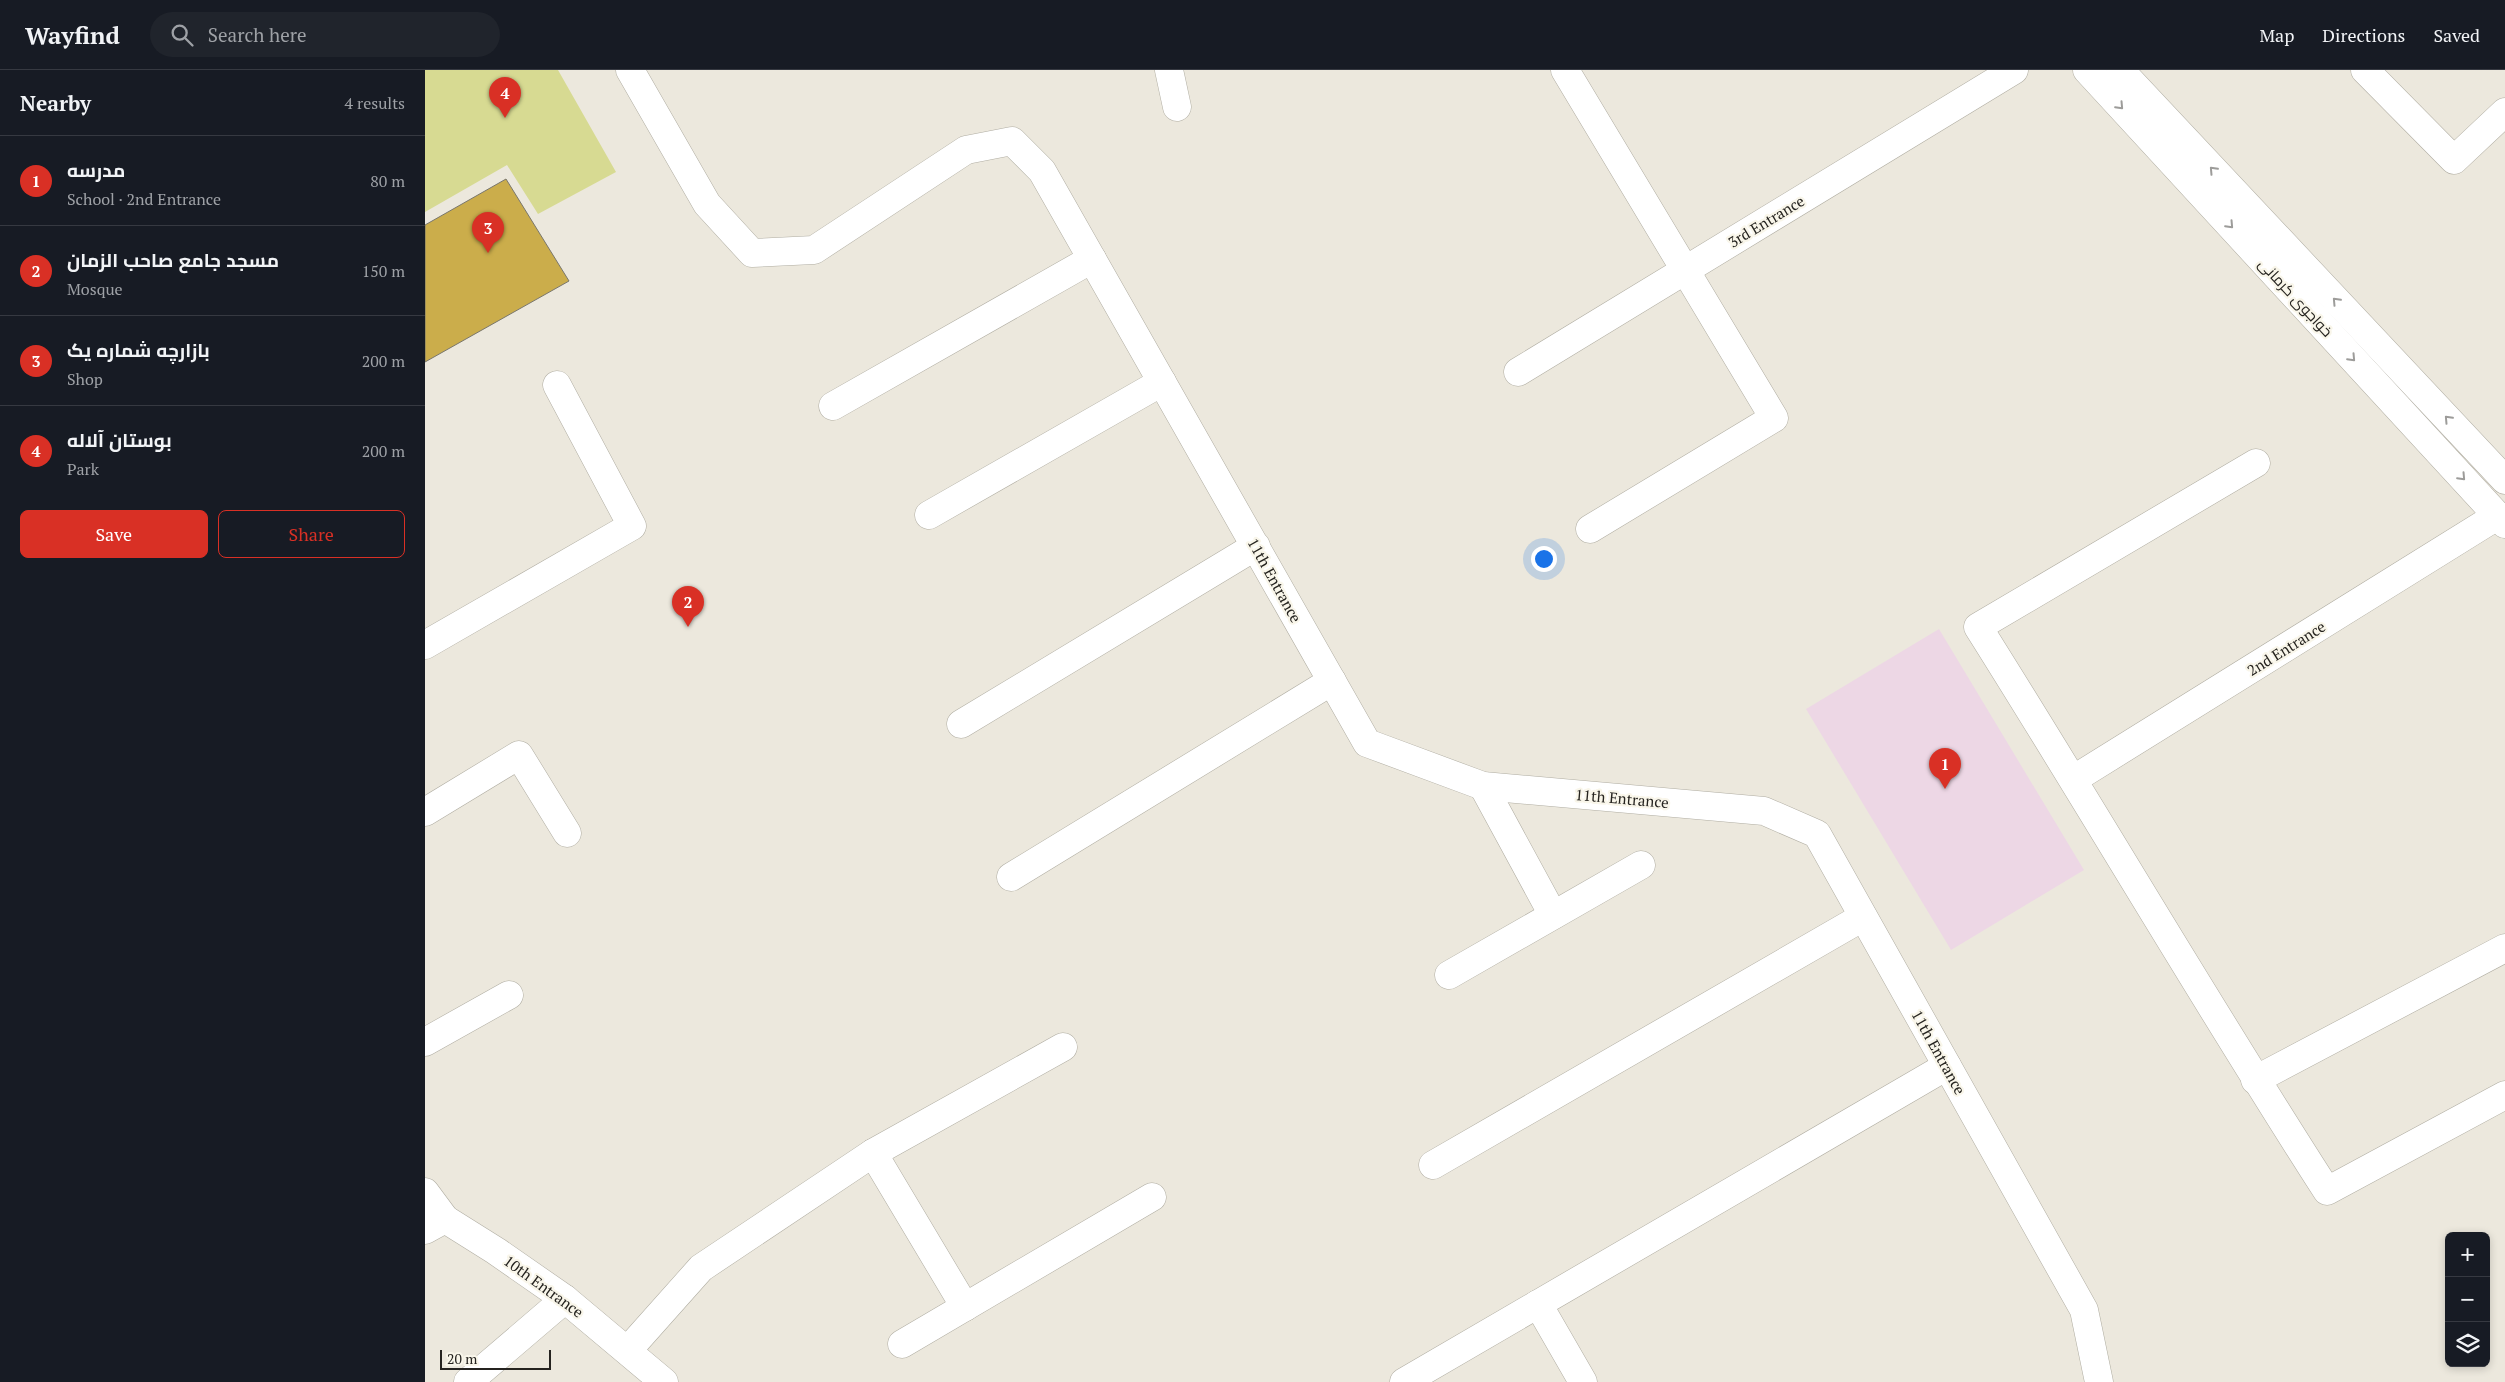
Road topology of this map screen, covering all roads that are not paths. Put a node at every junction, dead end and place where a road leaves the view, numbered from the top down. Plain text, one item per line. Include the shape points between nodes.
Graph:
1 (630, 70) edge
2 (1169, 70) edge
3 (1565, 70) edge
4 (2014, 70) edge
5 (2087, 70) edge
6 (2120, 70) edge
7 (2365, 70) edge
8 (1177, 107) dead end
9 (2505, 112) edge
10 (1092, 259) junction
11 (1685, 270) junction
12 (1517, 372) dead end
13 (1162, 382) junction
14 (557, 385) dead end
15 (833, 406) dead end
16 (2256, 464) dead end
17 (2505, 480) edge
18 (929, 515) dead end
19 (2501, 520) edge
20 (1590, 529) dead end
21 (1255, 546) junction
22 (425, 645) edge
23 (1332, 681) junction
24 (961, 724) dead end
25 (2074, 779) junction
26 (1483, 786) junction
27 (425, 812) edge
28 (567, 833) dead end
29 (1641, 865) dead end
30 (1011, 877) dead end
31 (1553, 915) junction
32 (1863, 917) junction
33 (2505, 948) edge
34 (1449, 974) dead end
35 (509, 995) dead end
36 (425, 1042) edge
37 (1063, 1048) dead end
38 (1947, 1066) junction
39 (2255, 1080) junction
40 (2505, 1095) edge
41 (873, 1153) junction
42 (1433, 1165) dead end
43 (425, 1192) edge
44 (1152, 1197) dead end
45 (435, 1225) edge
46 (565, 1299) junction
47 (1538, 1304) junction
48 (965, 1307) junction
49 (902, 1344) dead end
50 (627, 1350) junction
51 (467, 1382) edge
52 (664, 1382) edge
53 (1404, 1382) edge
54 (1583, 1382) edge
55 (2099, 1382) edge

1 - 10 street, 11th Entrance via 707,204 752,253 814,250 966,150 1012,140 1043,171
2 - 8 street
3 - 11 street
4 - 11 street, 3rd Entrance
5 -> 19 street, خواجوی کرمانی
17 -> 6 street, خواجوی کرمانی
7 - 9 street via 2454,160
10 - 13 street, 11th Entrance
10 - 15 street
11 - 12 street, 3rd Entrance
11 - 20 street via 1774,418
13 - 18 street
13 - 21 street, 11th Entrance
14 - 22 street via 633,526
16 - 25 street via 1978,627
19 - 25 street, 2nd Entrance
21 - 23 street, 11th Entrance
21 - 24 street
23 - 26 street, 11th Entrance via 1367,743
23 - 30 street
25 - 39 street
26 - 31 street
26 - 32 street, 11th Entrance via 1764,811 1817,834
27 - 28 street via 519,755
29 - 31 street
31 - 34 street
32 - 38 street, 11th Entrance
32 - 42 street
33 - 39 street
35 - 36 street
37 - 41 street
38 - 47 street
38 - 55 street, 11th Entrance via 2084,1310
39 - 40 street via 2327,1191
41 - 48 street
41 - 50 street via 701,1268
43 - 45 street, 10th Entrance
44 - 48 street
45 - 46 street, 10th Entrance via 496,1251
46 - 50 street, 10th Entrance
46 - 51 street
47 - 53 street
47 - 54 street
48 - 49 street
50 - 52 street, 10th Entrance

